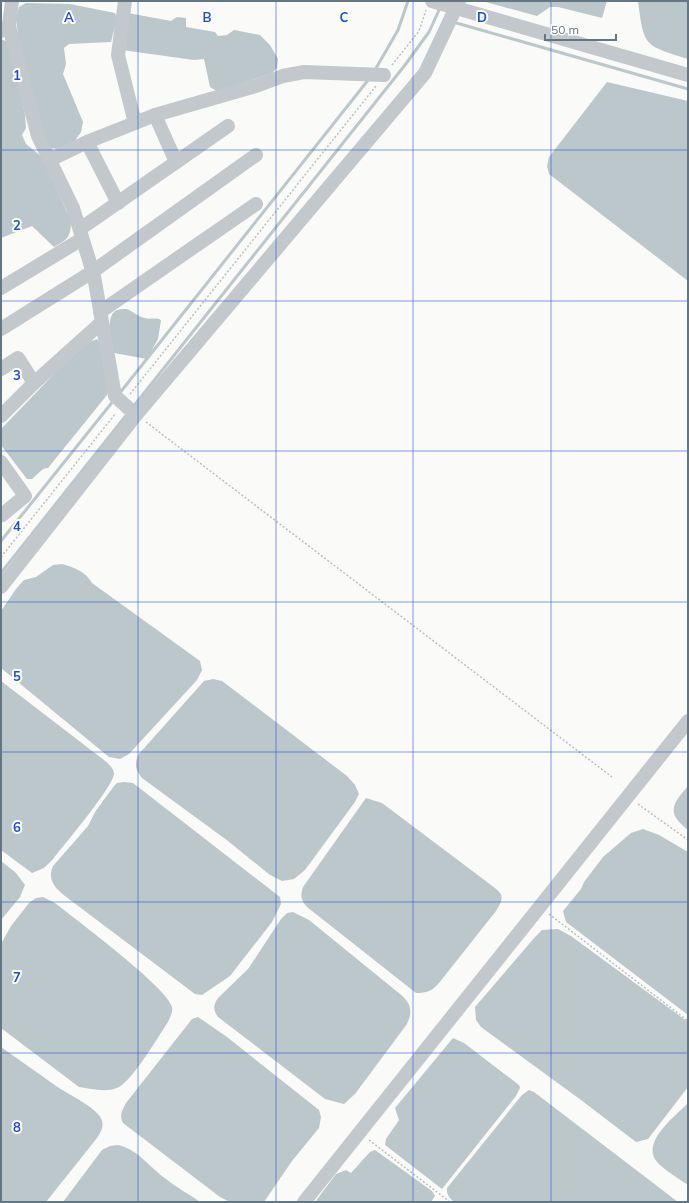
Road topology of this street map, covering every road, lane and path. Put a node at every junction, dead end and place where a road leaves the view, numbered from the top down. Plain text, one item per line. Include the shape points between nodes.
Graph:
1 (12, 1) edge
2 (125, 1) edge
3 (443, 4) edge
4 (5, 28) edge
5 (376, 74) junction
6 (688, 76) edge
7 (155, 115) junction
8 (135, 123) junction
9 (228, 126) dead end
10 (87, 142) junction
11 (256, 155) dead end
12 (50, 160) junction
13 (176, 162) junction
14 (118, 203) junction
15 (256, 204) dead end
16 (81, 234) junction
17 (92, 272) junction
18 (1, 288) edge
19 (101, 317) junction
20 (1, 329) edge
21 (1, 369) edge
22 (34, 383) junction
23 (126, 406) junction
24 (1, 416) edge
25 (1, 462) edge
26 (2, 516) dead end
27 (1, 557) edge
28 (1, 587) edge
29 (688, 721) edge
30 (612, 777) dead end
31 (628, 797) junction
32 (688, 840) edge
33 (540, 907) junction
34 (688, 1021) edge
35 (360, 1132) junction
36 (304, 1202) edge
37 (450, 1202) edge

1 - 4 street
2 - 8 street via 118,55
3 - 5 path
3 - 6 street
3 - 23 street via 425,73
4 - 12 street via 38,136
5 - 7 street via 304,72
5 - 23 path
7 - 8 street
7 - 13 street
8 - 10 street
9 - 13 street
10 - 12 street
10 - 14 street
11 - 17 street
12 - 16 street via 73,208
13 - 14 street
14 - 16 street
15 - 19 street
16 - 17 street
16 - 18 street
17 - 19 street
17 - 20 street
19 - 22 street
19 - 23 street
21 - 22 street via 18,358
22 - 24 street
23 - 27 path
23 - 28 street
23 - 30 path
25 - 26 street via 25,496
29 - 31 street
31 - 32 path
31 - 33 street
33 - 34 path
33 - 35 street
35 - 36 street
35 - 37 path

